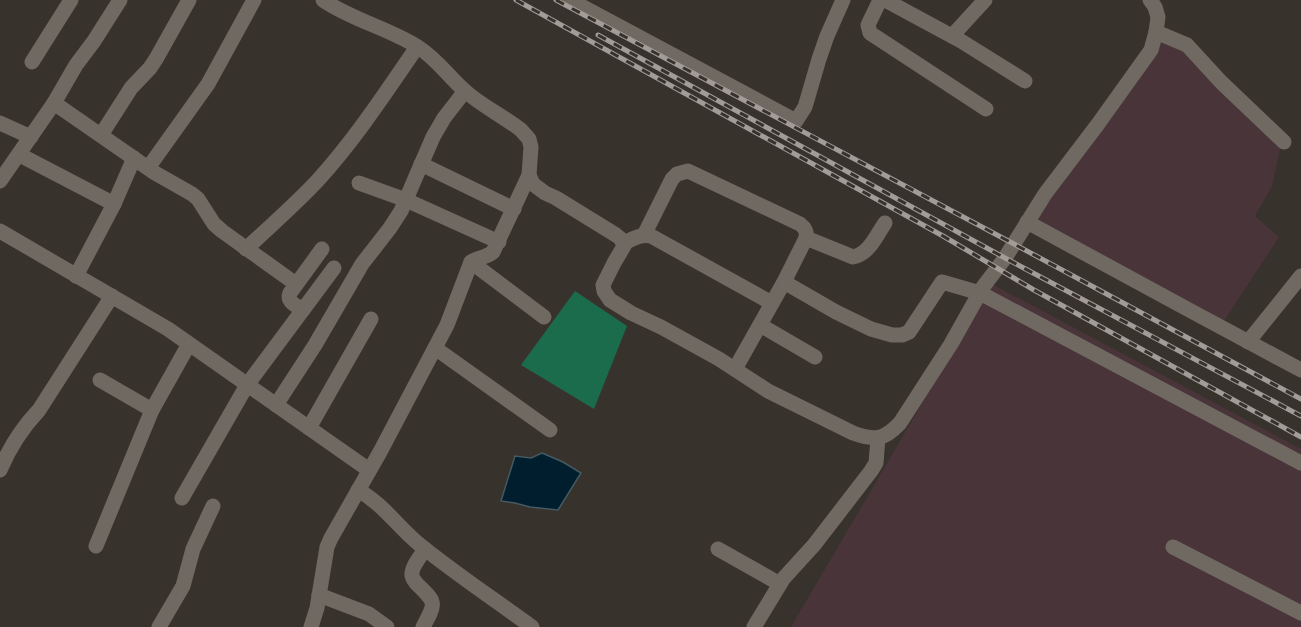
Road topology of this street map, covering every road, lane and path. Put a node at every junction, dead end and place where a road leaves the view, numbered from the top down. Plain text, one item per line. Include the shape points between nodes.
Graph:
1 (71, 0) edge
2 (120, 0) edge
3 (189, 0) edge
4 (254, 0) edge
5 (323, 0) edge
6 (570, 0) edge
7 (843, 0) edge
8 (880, 0) edge
9 (885, 0) edge
10 (985, 0) edge
11 (1150, 0) edge
12 (1156, 32) junction
13 (952, 36) junction
14 (417, 47) junction
15 (32, 62) dead end
16 (1025, 81) dead end
17 (465, 91) junction
18 (54, 102) junction
19 (986, 109) dead end
20 (0, 123) edge
21 (100, 135) junction
22 (31, 137) junction
23 (1284, 142) dead end
24 (20, 155) junction
25 (134, 158) junction
26 (421, 164) junction
27 (148, 168) junction
28 (529, 175) junction
29 (0, 181) edge
30 (359, 183) dead end
31 (406, 200) junction
32 (114, 204) junction
33 (514, 209) junction
34 (1028, 222) junction
35 (885, 223) dead end
36 (0, 231) edge
37 (644, 235) junction
38 (806, 238) junction
39 (499, 242) junction
40 (624, 243) junction
41 (246, 249) junction
42 (322, 249) dead end
43 (471, 262) junction
44 (334, 268) dead end
45 (76, 276) junction
46 (1301, 276) edge
47 (784, 282) junction
48 (296, 284) junction
49 (980, 293) junction
50 (112, 296) junction
51 (772, 303) junction
52 (303, 310) junction
53 (544, 317) dead end
54 (371, 319) dead end
55 (760, 325) junction
56 (1248, 342) junction
57 (189, 344) junction
58 (435, 348) junction
59 (815, 357) dead end
60 (735, 369) junction
61 (1301, 370) edge
62 (100, 380) dead end
63 (247, 385) junction
64 (276, 405) junction
65 (152, 410) junction
66 (309, 428) junction
67 (550, 430) dead end
68 (878, 438) junction
69 (1301, 463) edge
70 (0, 470) edge
71 (369, 470) junction
72 (358, 490) junction
73 (182, 498) dead end
74 (213, 506) dead end
75 (96, 546) dead end
76 (1173, 547) dead end
77 (425, 549) junction
78 (718, 549) dead end
79 (780, 584) junction
80 (319, 595) junction
81 (1301, 613) edge
82 (159, 627) edge
83 (311, 627) edge
84 (387, 627) edge
85 (423, 627) edge
86 (532, 627) edge
87 (754, 627) edge

1 - 15 street
2 - 18 street
3 - 21 street via 150,68 131,88
4 - 27 street via 208,84
5 - 14 street
6 - 7 street via 796,121 805,107
8 - 19 street via 868,25 870,33
9 - 13 street
10 - 13 street
11 - 12 street via 1158,18
12 - 23 street via 1187,45
12 - 34 street via 1147,56
13 - 16 street
14 - 17 street
14 - 41 street via 332,164
17 - 26 street via 438,128
17 - 28 street via 509,120 529,139
18 - 21 street
18 - 22 street
20 - 22 street
21 - 25 street
22 - 24 street
24 - 29 street
24 - 32 street
25 - 27 street
25 - 32 street
26 - 31 street
26 - 33 street
27 - 41 street via 198,199 214,224
28 - 33 street
28 - 40 street via 544,193
30 - 31 street
31 - 39 street
31 - 64 street
32 - 45 street
33 - 39 street
34 - 49 street
34 - 56 street
35 - 38 street via 865,252 853,257
36 - 45 street
37 - 38 street via 672,178 688,171 800,224 807,232
37 - 40 street
37 - 51 street
38 - 47 street
39 - 43 street via 488,256
40 - 60 street via 603,285 606,296
41 - 48 street
42 - 48 street
43 - 53 street
43 - 58 street
44 - 52 street
45 - 50 street
46 - 56 street
47 - 49 street via 836,312 892,335 909,332 942,282
47 - 51 street
48 - 52 street via 288,297
49 - 68 street via 900,423
49 - 69 street
50 - 57 street
50 - 70 street via 39,410 16,438
51 - 55 street
52 - 63 street
54 - 66 street
55 - 59 street
55 - 60 street
56 - 61 street
57 - 63 street
57 - 65 street
58 - 67 street
58 - 71 street
60 - 68 street via 820,417 863,436
62 - 65 street
63 - 64 street
63 - 73 street
64 - 66 street
65 - 75 street
66 - 71 street
68 - 79 street via 876,463 871,471
71 - 72 street
72 - 77 street via 376,501
72 - 80 street via 327,547
74 - 82 street via 193,549 183,586
76 - 81 street
77 - 85 street via 411,574 432,600 433,607
77 - 86 street
78 - 79 street
79 - 87 street
80 - 83 street
80 - 84 street via 369,614

